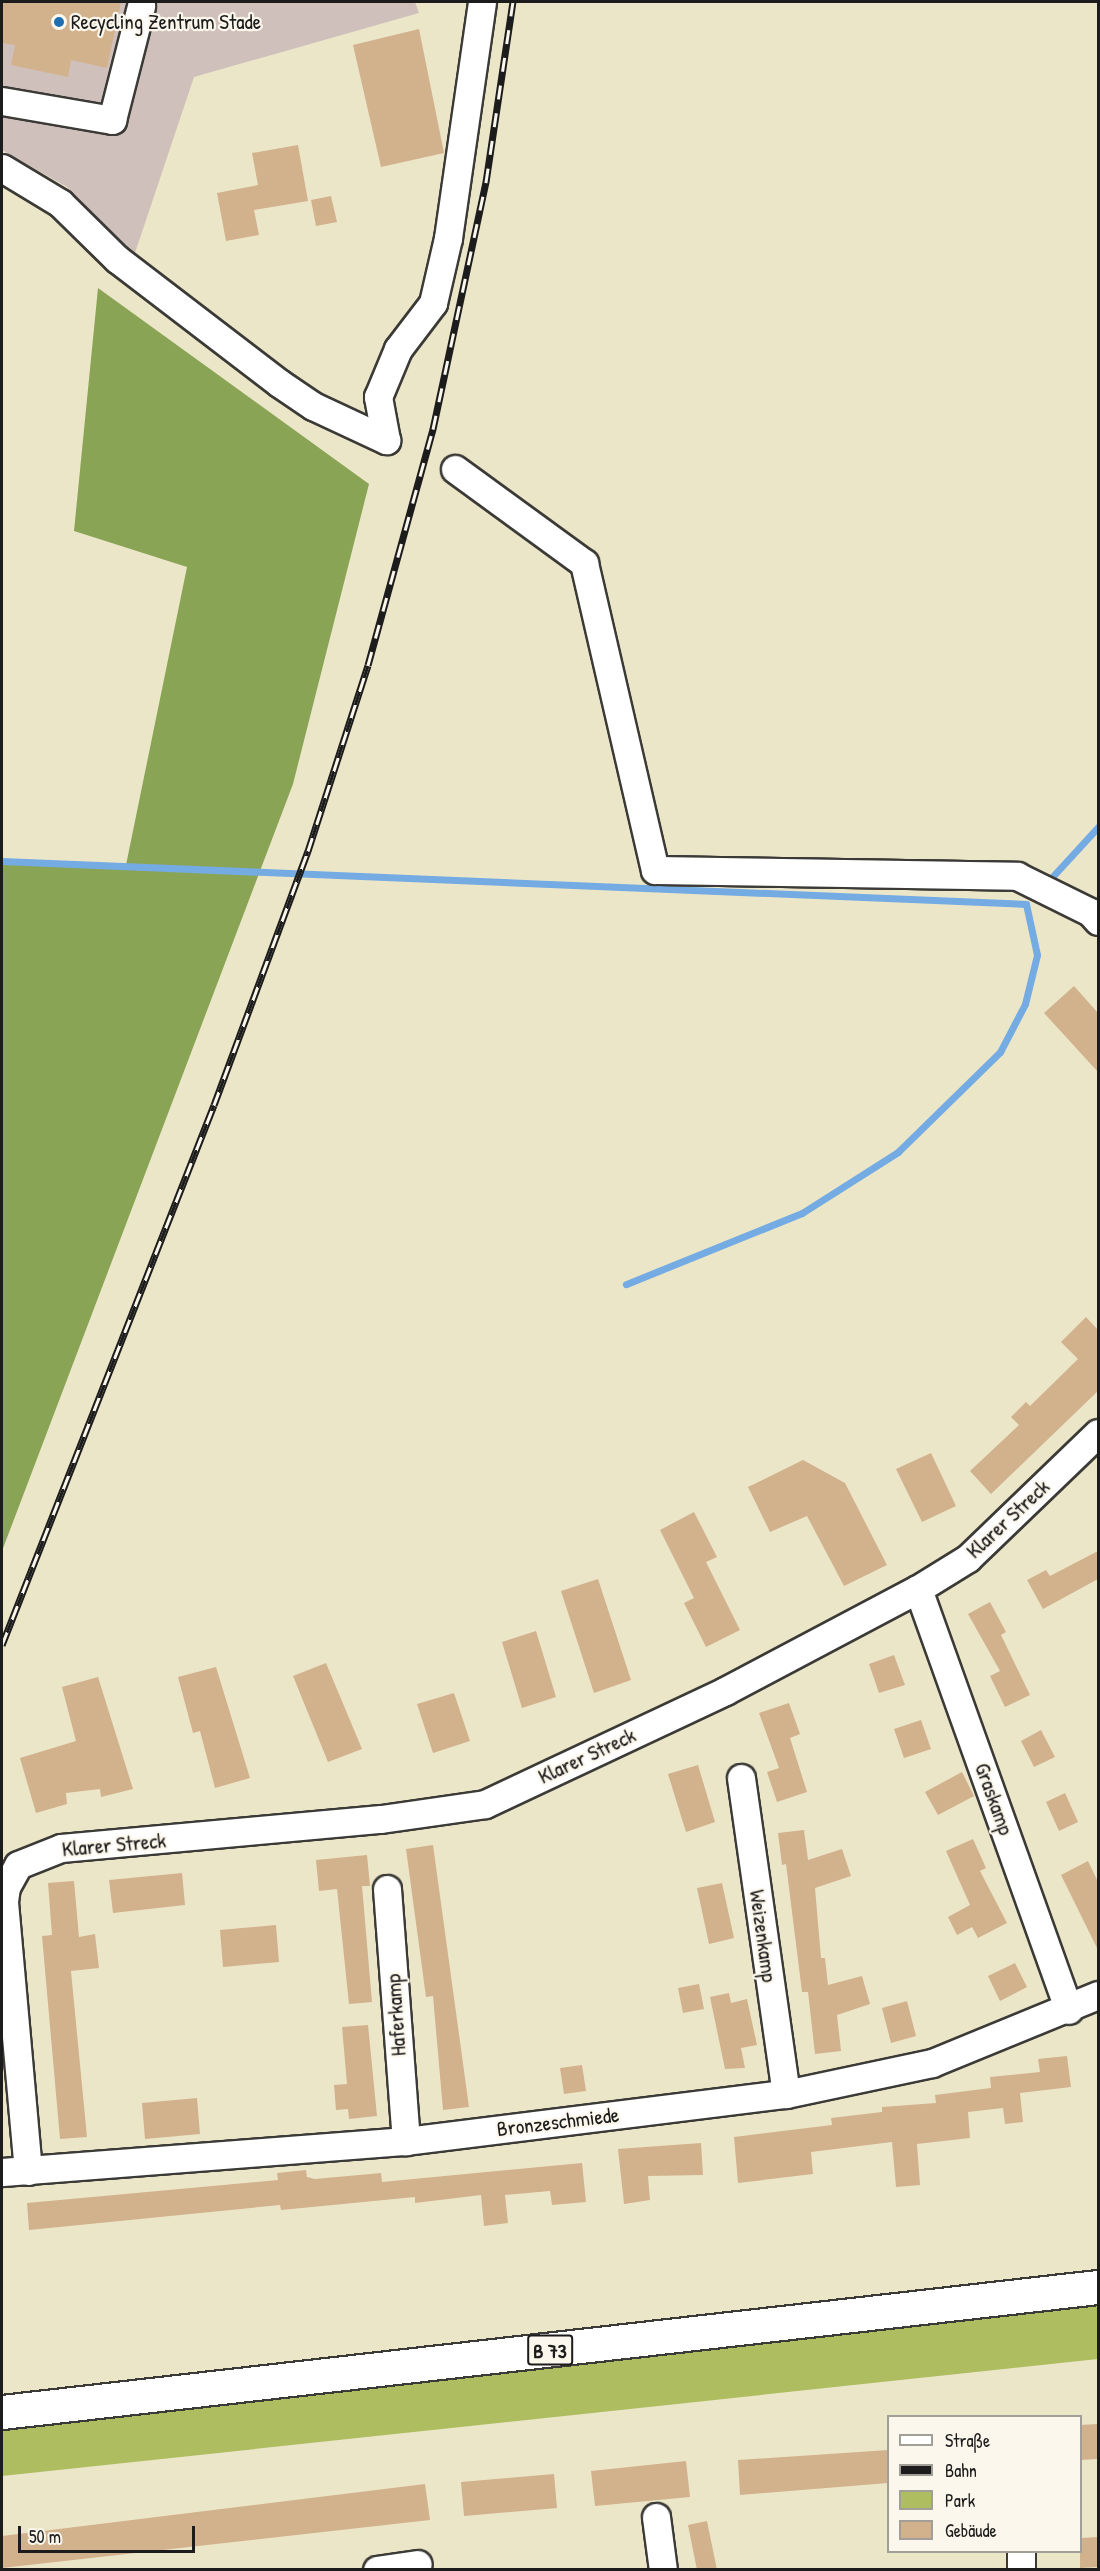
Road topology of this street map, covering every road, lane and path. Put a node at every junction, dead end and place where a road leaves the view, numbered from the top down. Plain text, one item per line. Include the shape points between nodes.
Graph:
1 (482, 2) edge
2 (141, 6) dead end
3 (2, 101) edge
4 (2, 168) edge
5 (455, 470) dead end
6 (1094, 916) edge
7 (1098, 1433) edge
8 (918, 1589) junction
9 (741, 1778) dead end
10 (387, 1889) dead end
11 (1098, 1995) edge
12 (1069, 2010) junction
13 (786, 2094) junction
14 (406, 2141) junction
15 (28, 2170) junction
16 (2, 2172) edge
17 (1098, 2287) edge
18 (2, 2412) edge
19 (656, 2517) dead end
20 (1021, 2553) edge
21 (418, 2564) dead end
22 (377, 2570) edge
23 (663, 2570) edge
24 (1021, 2570) edge

1 - 4 street via 448,238 433,303 398,349 378,397 386,440 304,401 117,259 60,203
2 - 3 street via 112,120
5 - 6 street via 584,563 655,870 1017,876
7 - 8 street, Klarer Streck via 968,1558
8 - 12 street, Graskamp
8 - 15 street, Klarer Streck via 725,1691 484,1804 370,1821 62,1848 18,1865 6,1887 4,1901
9 - 13 street, Weizenkamp
10 - 14 street, Haferkamp
11 - 12 street, Bronzeschmiede
12 - 13 street, Bronzeschmiede via 932,2063
13 - 14 street, Bronzeschmiede
14 - 15 street, Bronzeschmiede
15 - 16 street, Bronzeschmiede
17 - 18 main road, B 73
19 - 23 street
20 - 24 street
21 - 22 street

